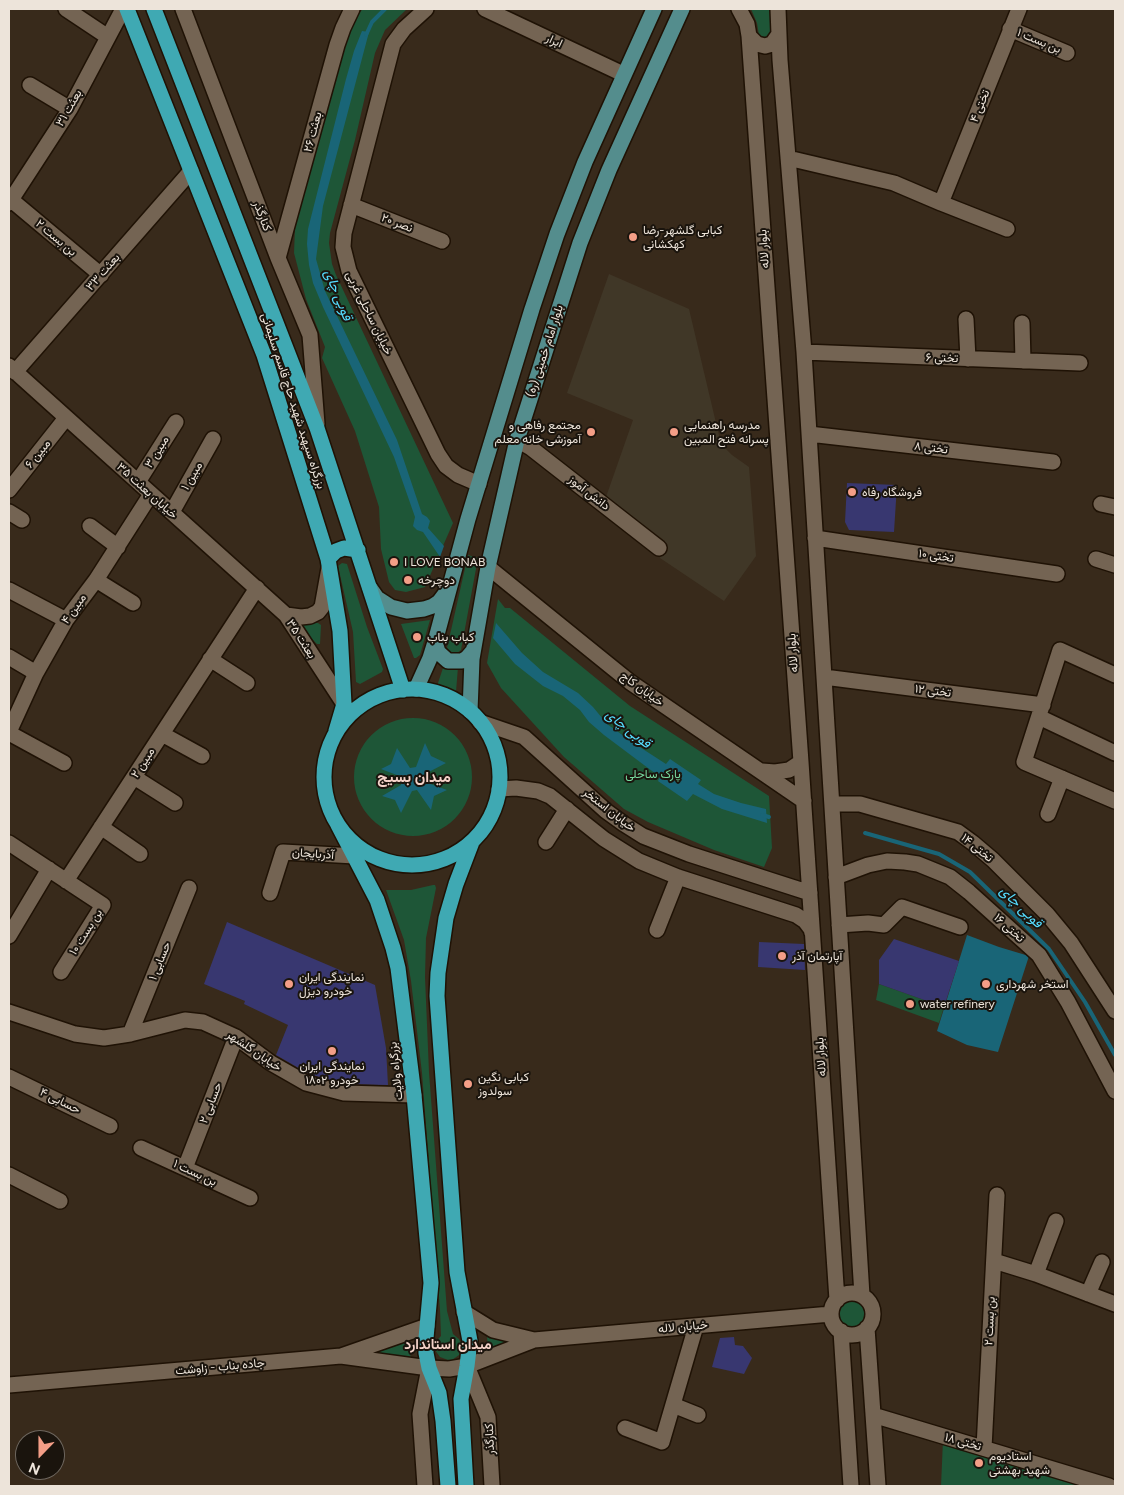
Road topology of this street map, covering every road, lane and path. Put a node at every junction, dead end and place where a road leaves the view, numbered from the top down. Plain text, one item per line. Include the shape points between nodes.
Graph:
1 (66, 9) edge
2 (125, 9) edge
3 (154, 9) edge
4 (183, 9) edge
5 (352, 9) edge
6 (426, 9) edge
7 (486, 9) edge
8 (654, 9) edge
9 (682, 9) edge
10 (740, 9) edge
11 (778, 9) edge
12 (1018, 9) edge
13 (1010, 29) junction
14 (779, 34) junction
15 (749, 36) junction
16 (108, 37) junction
17 (1067, 53) dead end
18 (750, 60) junction
19 (780, 60) junction
20 (623, 74) junction
21 (30, 84) dead end
22 (70, 109) junction
23 (788, 158) junction
24 (191, 171) junction
25 (10, 200) edge
26 (941, 203) junction
27 (351, 205) junction
28 (1007, 229) dead end
29 (442, 241) dead end
30 (278, 258) junction
31 (100, 275) junction
32 (966, 319) dead end
33 (1022, 323) dead end
34 (804, 352) junction
35 (968, 359) junction
36 (1023, 361) junction
37 (1080, 363) dead end
38 (12, 369) edge
39 (66, 418) junction
40 (176, 422) dead end
41 (317, 428) junction
42 (809, 434) junction
43 (213, 439) dead end
44 (517, 440) junction
45 (1053, 462) dead end
46 (138, 482) junction
47 (479, 484) junction
48 (9, 490) edge
49 (151, 494) junction
50 (9, 512) edge
51 (172, 512) junction
52 (22, 520) dead end
53 (90, 526) dead end
54 (816, 538) junction
55 (118, 547) junction
56 (660, 548) dead end
57 (358, 550) junction
58 (1096, 559) dead end
59 (329, 563) junction
60 (1115, 565) edge
61 (488, 567) junction
62 (1057, 574) dead end
63 (96, 580) junction
64 (256, 588) junction
65 (370, 588) junction
66 (449, 589) junction
67 (9, 590) edge
68 (134, 603) dead end
69 (286, 615) junction
70 (66, 620) junction
71 (435, 642) junction
72 (473, 651) junction
73 (9, 658) edge
74 (210, 659) junction
75 (36, 673) junction
76 (1115, 675) edge
77 (824, 677) junction
78 (247, 683) dead end
79 (409, 689) junction
80 (344, 704) junction
81 (1041, 711) junction
82 (475, 716) junction
83 (336, 731) junction
84 (9, 732) edge
85 (162, 734) junction
86 (1115, 753) edge
87 (202, 756) dead end
88 (801, 762) junction
89 (64, 763) dead end
90 (762, 771) junction
91 (134, 777) junction
92 (1062, 778) junction
93 (499, 789) junction
94 (804, 801) junction
95 (1115, 801) edge
96 (175, 803) dead end
97 (832, 804) junction
98 (567, 809) junction
99 (1048, 814) dead end
100 (338, 825) junction
101 (101, 828) junction
102 (472, 842) junction
103 (546, 842) dead end
104 (9, 843) edge
105 (140, 854) dead end
106 (355, 856) junction
107 (49, 869) junction
108 (678, 877) junction
109 (836, 877) junction
110 (66, 881) junction
111 (785, 885) junction
112 (189, 888) dead end
113 (270, 893) dead end
114 (810, 893) junction
115 (780, 909) junction
116 (839, 925) junction
117 (960, 927) dead end
118 (658, 930) dead end
119 (9, 936) edge
120 (814, 949) junction
121 (61, 972) dead end
122 (1115, 1011) edge
123 (9, 1012) edge
124 (130, 1034) junction
125 (236, 1037) junction
126 (9, 1077) edge
127 (1115, 1091) edge
128 (414, 1095) junction
129 (110, 1126) dead end
130 (141, 1148) dead end
131 (186, 1168) junction
132 (9, 1175) edge
133 (997, 1195) dead end
134 (250, 1198) dead end
135 (60, 1201) dead end
136 (1056, 1221) dead end
137 (994, 1261) junction
138 (1102, 1262) dead end
139 (860, 1274) junction
140 (1036, 1274) junction
141 (835, 1275) junction
142 (1088, 1294) junction
143 (862, 1295) junction
144 (1115, 1304) edge
145 (834, 1307) junction
146 (464, 1312) junction
147 (427, 1326) junction
148 (696, 1326) junction
149 (867, 1328) junction
150 (841, 1331) junction
151 (534, 1340) junction
152 (341, 1356) junction
153 (869, 1359) junction
154 (843, 1360) junction
155 (468, 1366) junction
156 (429, 1368) junction
157 (9, 1385) edge
158 (673, 1405) junction
159 (698, 1415) dead end
160 (874, 1415) junction
161 (625, 1428) dead end
162 (984, 1448) junction
163 (426, 1486) edge
164 (448, 1486) edge
165 (466, 1486) edge
166 (492, 1486) edge
167 (851, 1486) edge
168 (878, 1486) edge
169 (1109, 1486) edge

1 - 16 street
2 - 16 street, بعثت ۳۱
2 - 24 highway, بزرگراه سپهبد شهید حاج قاسم سلیمانی
3 - 41 highway, بزرگراه سپهبد شهید حاج قاسم سلیمانی
4 - 30 street, کنارگذر
5 - 30 street, بعثت ۲۶ via 337,45
6 - 27 street, خیابان ساحلی غربی via 393,44
7 - 20 street, ابرار
8 - 20 main road, بلوار امام خمینی (ره)
9 - 44 main road, بلوار امام خمینی (ره) via 609,170 580,243
10 - 15 street, بلوار لاله
11 - 14 street, بلوار لاله
12 - 13 street, تختی ۴
13 - 17 street, بن بست ۱
13 - 26 street, تختی ۴
14 - 15 street via 772,44 764,46
14 - 19 street, بلوار لاله
15 - 18 street, بلوار لاله
16 - 22 street, بعثت ۳۱
18 - 19 street via 757,52 765,50
18 - 88 street, بلوار لاله
19 - 23 street, بلوار لاله
20 - 47 main road, بلوار امام خمینی (ره) via 557,234
21 - 22 street
22 - 25 street, بعثت ۳۱
23 - 26 street via 894,183
23 - 34 street, بلوار لاله
24 - 31 street, بعثت ۳۳
24 - 59 highway, بزرگراه سپهبد شهید حاج قاسم سلیمانی via 264,355
25 - 31 street, بن بست ۲
26 - 28 street
27 - 29 street, نصر ۲۰
27 - 47 street, خیابان ساحلی غربی via 343,247 349,271 438,454 458,475
30 - 41 street, کنارگذر via 310,335
31 - 38 street, بعثت ۳۳
32 - 35 street
33 - 36 street
34 - 35 street, تختی ۶
34 - 42 street, بلوار لاله
35 - 36 street, تختی ۶
36 - 37 street, تختی ۶
38 - 39 street, خیابان بعثت ۳۵
39 - 46 street, خیابان بعثت ۳۵
39 - 48 street, مبین ۶
40 - 46 street, مبین ۳
41 - 57 highway, بزرگراه سپهبد شهید حاج قاسم سلیمانی
42 - 45 street, تختی ۸
42 - 54 street, بلوار لاله
43 - 51 street, مبین ۱
44 - 56 street, دانش آموز
44 - 61 main road, بلوار امام خمینی (ره)
46 - 49 street, خیابان بعثت ۳۵
47 - 66 main road, بلوار امام خمینی (ره)
49 - 51 street, خیابان بعثت ۳۵
49 - 55 street, مبین ۴
50 - 52 street
51 - 64 street, خیابان بعثت ۳۵
53 - 55 street
54 - 62 street, تختی ۱۰
54 - 77 street, بلوار لاله
55 - 63 street, مبین ۴
57 - 59 highway via 344,548 336,551
57 - 65 highway, بزرگراه سپهبد شهید حاج قاسم سلیمانی
58 - 60 street
59 - 69 street, بعثت ۳۵ via 322,607 318,612 301,617
59 - 80 highway, بزرگراه سپهبد شهید حاج قاسم سلیمانی via 340,631
61 - 72 main road, بلوار امام خمینی (ره)
61 - 90 street, خیابان کاج via 630,682
63 - 68 street
63 - 70 street, مبین ۴
64 - 69 street, خیابان بعثت ۳۵
64 - 74 street, مبین ۲
65 - 66 main road via 377,598 391,607 407,611 433,606
65 - 79 highway, بزرگراه سپهبد شهید حاج قاسم سلیمانی
66 - 71 main road, بلوار امام خمینی (ره)
67 - 70 street
69 - 80 street, بعثت ۳۵
70 - 75 street, مبین ۴
71 - 72 main road via 438,652 448,661 462,661
71 - 79 main road, بلوار امام خمینی (ره) via 430,658
72 - 82 main road, بلوار امام خمینی (ره)
73 - 75 street
74 - 78 street
74 - 85 street, مبین ۲
75 - 84 street, مبین ۴
76 - 81 street via 1060,650
77 - 81 street, تختی ۱۲
77 - 97 street, بلوار لاله
79 - 82 highway via 444,696 458,702
79 - 83 highway via 390,692 366,702
80 - 83 highway, بزرگراه سپهبد شهید حاج قاسم سلیمانی
81 - 86 street, تختی ۱۲
81 - 92 street via 1024,762
82 - 93 highway via 488,733 498,758
82 - 111 street, خیابان استخر via 524,737 606,810 643,836
83 - 100 highway via 327,752 324,777 327,802
84 - 89 street
85 - 87 street
85 - 91 street, مبین ۲
88 - 90 street via 789,770
88 - 94 street, بلوار لاله
90 - 94 street, خیابان کاج
91 - 96 street
91 - 101 street, مبین ۲
92 - 95 street
92 - 99 street
93 - 98 street, خیابان استخر via 538,791
93 - 102 highway via 490,818
94 - 114 street, بلوار لاله
97 - 109 street, بلوار لاله
97 - 122 street, تختی ۱۴ via 860,804 958,832 993,860 1047,914 1071,943
98 - 103 street
98 - 108 street, خیابان استخر via 624,852
100 - 102 highway via 365,852 401,864 439,861
100 - 106 highway, بزرگراه ولایت
101 - 105 street
101 - 110 street, مبین ۲
102 - 146 highway via 446,918 437,996 458,1272
104 - 107 street
106 - 113 street, آذربایجان via 283,852
106 - 128 highway, بزرگراه ولایت via 377,900 393,948
107 - 110 street
107 - 119 street
108 - 115 street, خیابان استخر
108 - 118 street
109 - 116 street, بلوار لاله
109 - 127 street, تختی ۱۶ via 887,861 918,864 950,877 1039,955
110 - 121 street, بن بست ۱۰ via 103,905
111 - 114 street, خیابان استخر
111 - 115 street via 792,892 792,901
112 - 124 street, حسابی ۱
114 - 120 street, بلوار لاله
115 - 120 street, خیابان استخر via 805,921 811,930
116 - 117 street via 884,925 902,907
116 - 139 street, بلوار لاله
120 - 141 street, بلوار لاله
123 - 124 street, خیابان گلشهر via 75,1034 104,1038
124 - 125 street, خیابان گلشهر via 194,1020
125 - 128 street, خیابان گلشهر via 306,1083 344,1093
125 - 131 street, حسابی ۲
126 - 129 street, حسابی ۴
128 - 147 highway, بزرگراه ولایت via 431,1284
130 - 131 street, بن بست ۱
131 - 134 street, بن بست ۱
132 - 135 street
133 - 137 street, بن بست ۲
136 - 140 street
137 - 140 street
137 - 162 street, بن بست ۲
138 - 142 street
139 - 141 street via 856,1281 848,1283
139 - 143 street, بلوار لاله
140 - 142 street
141 - 145 street, بلوار لاله
142 - 144 street
143 - 145 street via 848,1293
143 - 149 street via 870,1302 873,1313
145 - 148 street, خیابان لاله
145 - 150 street via 833,1322
146 - 151 street, خیابان لاله via 493,1330
146 - 155 highway via 470,1341
147 - 152 street, جاده بناب - زاوشت
147 - 156 highway
148 - 151 street, خیابان لاله
148 - 158 street
149 - 150 street via 854,1334
149 - 153 street
150 - 154 street
151 - 155 street, خیابان لاله
152 - 156 street, خیابان لاله
152 - 157 street, جاده بناب - زاوشت
153 - 154 street via 863,1351 855,1349
153 - 160 street
154 - 167 street
155 - 156 street, خیابان لاله
155 - 165 highway via 461,1406
155 - 166 street, کنارگذر via 488,1417
156 - 163 street via 420,1414
156 - 164 highway via 440,1399
158 - 159 street
158 - 161 street via 662,1442
160 - 162 street, تختی ۱۸
160 - 168 street
162 - 169 street, تختی ۱۸

